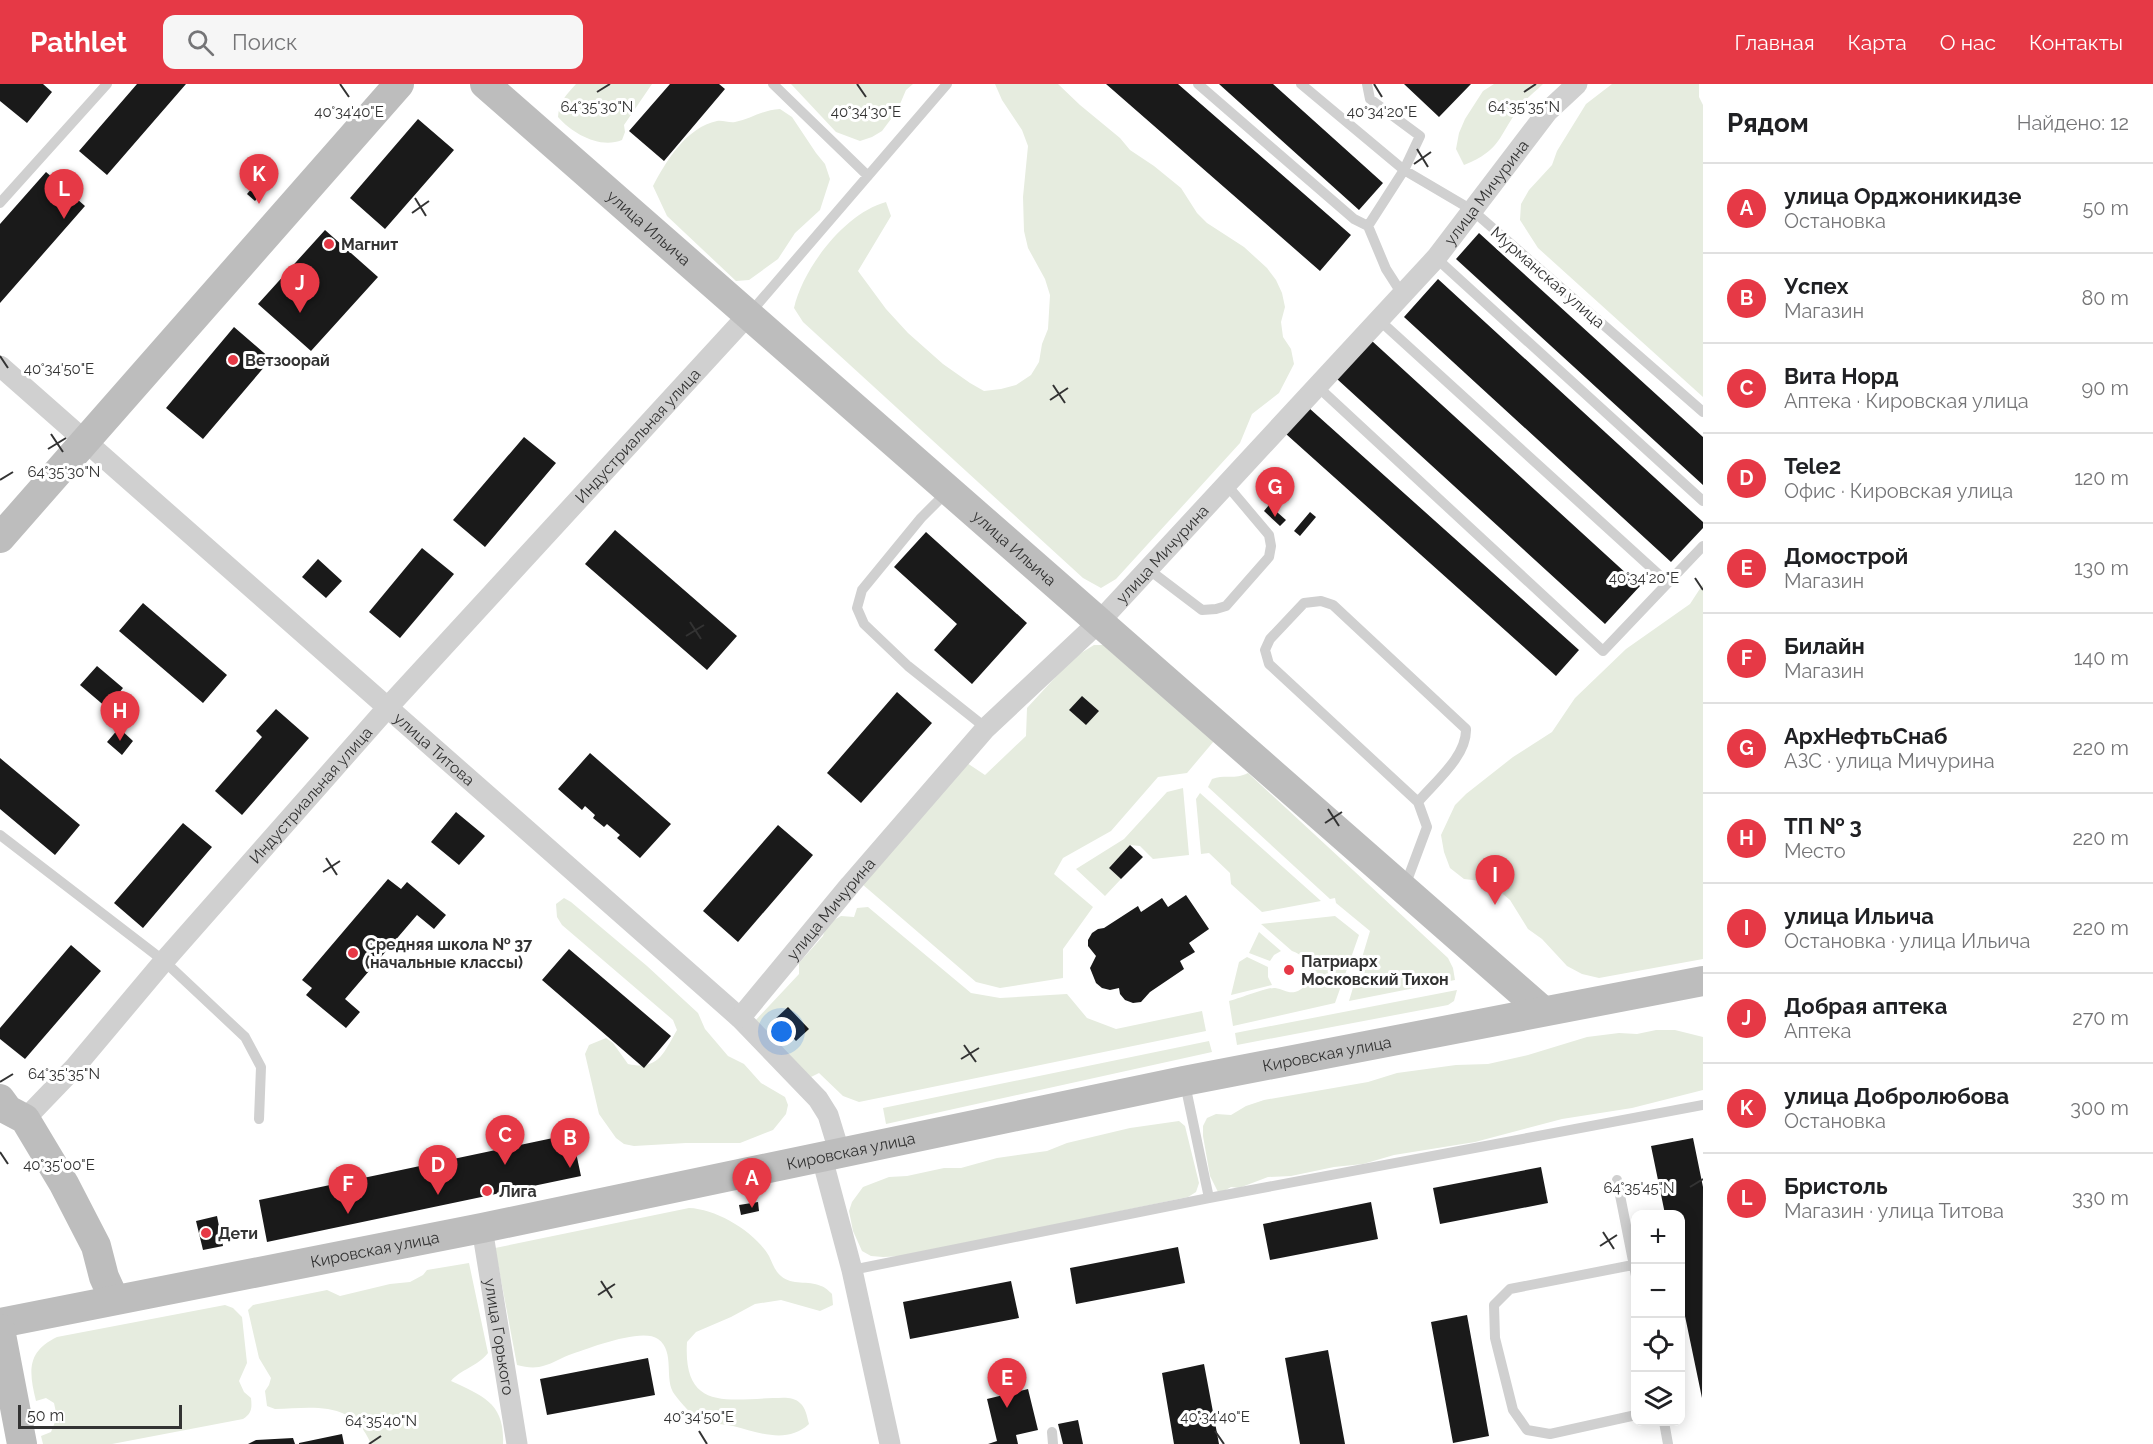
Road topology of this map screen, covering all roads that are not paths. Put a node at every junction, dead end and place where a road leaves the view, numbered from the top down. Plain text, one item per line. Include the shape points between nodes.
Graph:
1 (106, 84) edge
2 (399, 84) edge
3 (485, 84) edge
4 (773, 84) edge
5 (947, 84) edge
6 (1198, 84) edge
7 (1301, 84) edge
8 (1366, 84) edge
9 (1577, 84) edge
10 (1404, 170) junction
11 (868, 176) junction
12 (0, 203) edge
13 (1472, 210) junction
14 (1368, 226) junction
15 (1436, 258) junction
16 (1402, 294) junction
17 (748, 315) junction
18 (1378, 319) junction
19 (0, 366) edge
20 (1317, 386) junction
21 (1703, 412) edge
22 (86, 441) junction
23 (1226, 484) junction
24 (948, 490) junction
25 (1703, 501) edge
26 (0, 538) edge
27 (1703, 546) edge
28 (1148, 569) junction
29 (1668, 584) junction
30 (1099, 622) junction
31 (388, 707) junction
32 (987, 728) junction
33 (1418, 802) junction
34 (0, 835) edge
35 (1404, 889) junction
36 (164, 961) junction
37 (1703, 981) edge
38 (1543, 1011) junction
39 (740, 1018) junction
40 (1184, 1081) junction
41 (1703, 1105) edge
42 (8, 1111) edge
43 (259, 1119) dead end
44 (831, 1156) junction
45 (1617, 1180) dead end
46 (1209, 1198) junction
47 (482, 1228) junction
48 (1633, 1264) edge
49 (852, 1270) junction
50 (1631, 1270) edge
51 (114, 1299) junction
52 (0, 1323) edge
53 (0, 1329) edge
54 (1631, 1416) edge
55 (1665, 1426) edge
56 (22, 1444) edge
57 (517, 1444) edge
58 (890, 1444) edge
59 (1668, 1444) edge

1 - 12 lane
2 - 22 street
3 - 17 street, улица Ильича
4 - 11 lane
5 - 11 lane
6 - 14 lane via 1354,219
7 - 10 lane, Мурманская улица
8 - 10 lane via 1370,99 1420,136
9 - 13 street, улица Мичурина via 1548,111
10 - 13 lane, Мурманская улица
10 - 14 lane
11 - 17 lane
13 - 15 street, улица Мичурина
13 - 21 lane, Мурманская улица
14 - 16 lane via 1386,269
15 - 16 street, улица Мичурина
15 - 25 lane
16 - 18 street, улица Мичурина
17 - 24 street, улица Ильича
17 - 31 street, Индустриальная улица
18 - 20 street, улица Мичурина
18 - 29 lane
19 - 22 street, улица Титова
20 - 23 street, улица Мичурина
20 - 29 lane via 1603,651
22 - 26 street
22 - 31 street, улица Титова
23 - 28 street, улица Мичурина
23 - 28 lane via 1269,535 1271,546 1269,557 1226,606 1202,610
24 - 30 street, улица Ильича
24 - 32 lane via 862,590 857,608 864,624 908,666
27 - 29 lane
28 - 30 street, улица Мичурина
30 - 32 street, улица Мичурина
30 - 35 street, улица Ильича
31 - 36 street, Индустриальная улица
31 - 39 street, улица Титова
32 - 39 street, улица Мичурина
33 - 33 lane via 1461,753 1466,729 1333,605 1321,601 1304,603 1270,639 1265,650 1269,664
33 - 35 lane via 1427,827
34 - 36 lane
35 - 38 street, улица Ильича
36 - 42 street, Индустриальная улица via 75,1067
36 - 43 lane via 245,1037 261,1066
37 - 38 street, Кировская улица
38 - 40 street, Кировская улица
39 - 44 street, улица Титова via 818,1099 828,1115
40 - 44 street, Кировская улица
40 - 46 lane
41 - 46 lane
42 - 51 street via 84,1220
44 - 47 street, Кировская улица
44 - 49 street, улица Титова
45 - 48 lane
46 - 49 lane
47 - 51 street, Кировская улица
47 - 57 street, улица Горького
49 - 58 street, улица Титова
50 - 54 lane via 1510,1289 1494,1305 1495,1338 1513,1410 1527,1430 1550,1434
51 - 52 street, Кировская улица
53 - 56 street
55 - 59 lane

